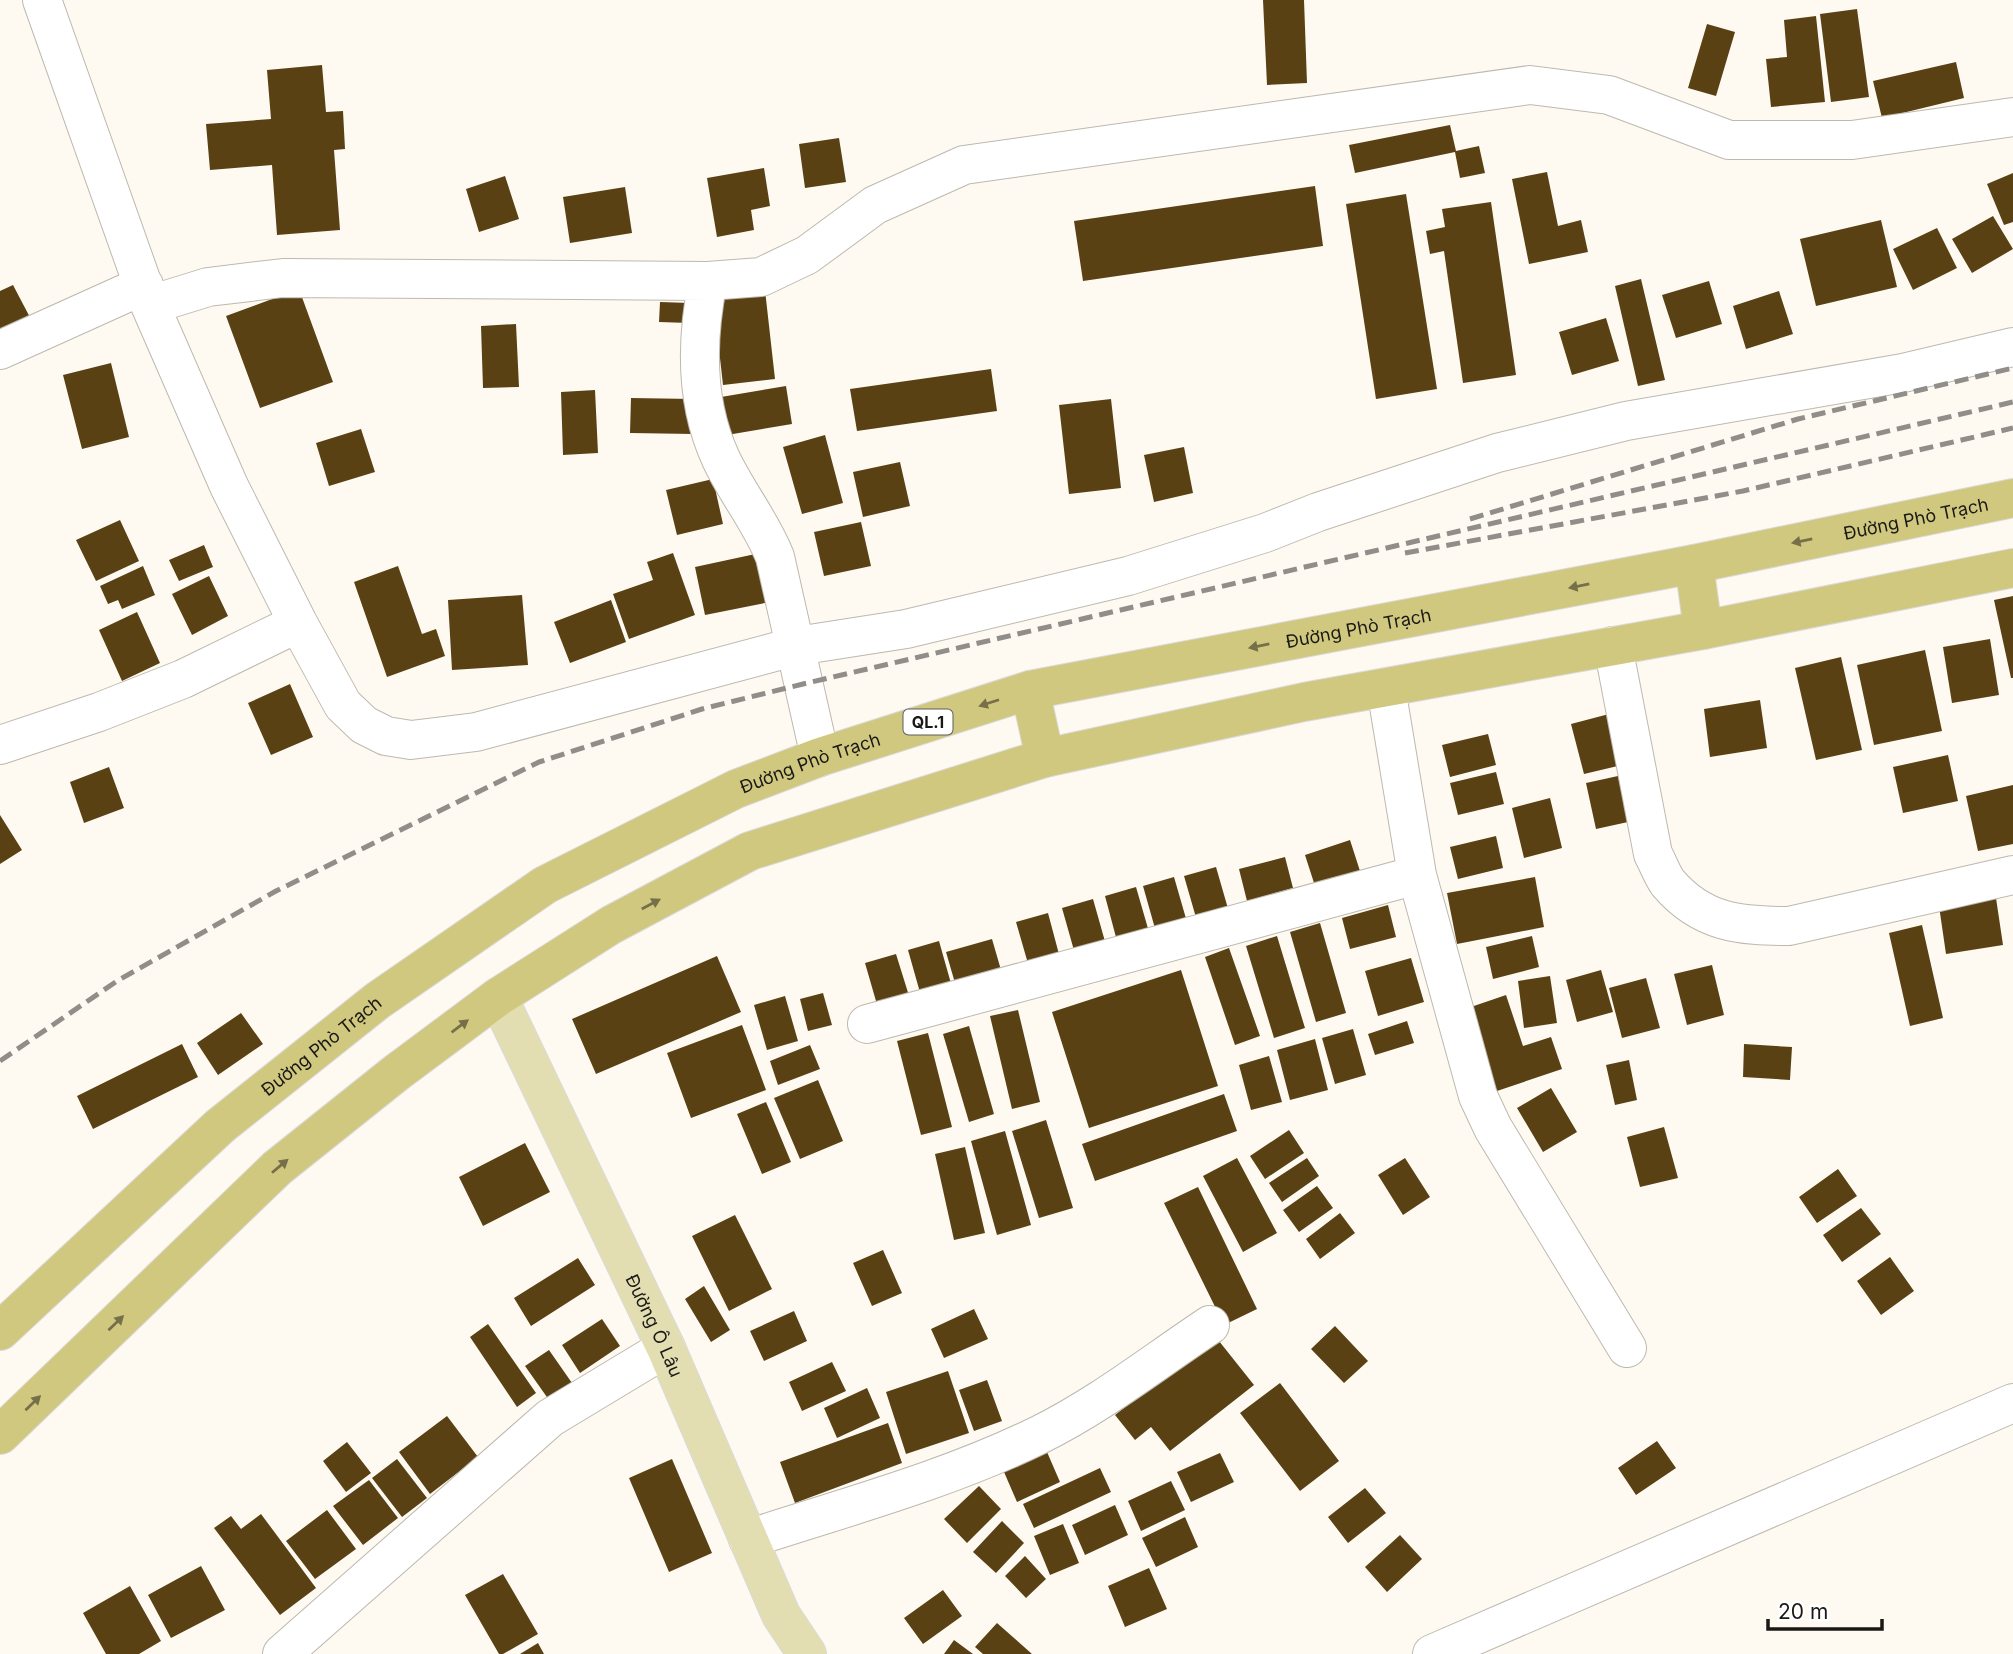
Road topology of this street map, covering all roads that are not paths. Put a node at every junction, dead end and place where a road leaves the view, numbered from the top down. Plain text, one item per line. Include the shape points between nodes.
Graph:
1 (42, 0) edge
2 (2013, 117) edge
3 (708, 281) junction
4 (147, 295) junction
5 (2013, 347) edge
6 (0, 350) edge
7 (2013, 498) edge
8 (1694, 564) junction
9 (2013, 568) edge
10 (298, 623) junction
11 (1703, 630) junction
12 (797, 646) junction
13 (1613, 646) junction
14 (1386, 688) junction
15 (1030, 690) junction
16 (0, 745) edge
17 (820, 757) junction
18 (1045, 758) junction
19 (2013, 875) edge
20 (1417, 876) junction
21 (498, 998) junction
22 (867, 1024) dead end
23 (1210, 1325) dead end
24 (5, 1326) edge
25 (666, 1348) junction
26 (1627, 1348) dead end
27 (2013, 1403) edge
28 (0, 1435) edge
29 (748, 1539) junction
30 (282, 1654) edge
31 (807, 1654) edge
32 (1432, 1654) edge

1 - 4 street
2 - 3 street via 1853,140 1730,140 1609,95 1531,85 964,165 875,205 807,255 761,277
3 - 4 street via 283,278
3 - 12 street via 699,344 711,432 722,460 766,534
4 - 6 street
4 - 10 street via 229,486
5 - 12 street via 1903,373 1587,430 1497,453 1128,576 906,629
7 -> 8 highway, Đường Phò Trạch / QL.1
8 - 11 highway
8 -> 15 highway, Đường Phò Trạch / QL.1
9 - 11 highway
10 - 12 street via 343,705 364,725 386,736 411,740 476,732
10 - 16 street via 183,679
11 - 13 highway
12 - 17 street
13 - 14 highway
13 - 19 street via 1653,854 1667,882 1690,904 1722,921 1789,926
14 - 18 highway
14 - 20 street
15 -> 17 highway, Đường Phò Trạch / QL.1
15 - 18 highway
17 - 24 highway, Đường Phò Trạch / QL.1 via 736,789 545,885 377,1001 220,1126
21 -> 18 highway via 611,925 750,851
20 - 22 street
20 - 26 street via 1478,1096
21 - 25 main road, Đường Ô Lâu
28 -> 21 highway via 276,1168
23 - 29 street via 1085,1409 1006,1450 945,1475
25 - 29 main road, Đường Ô Lâu
25 - 30 street via 550,1418
27 - 32 street
29 - 31 main road, Đường Ô Lâu via 780,1615

